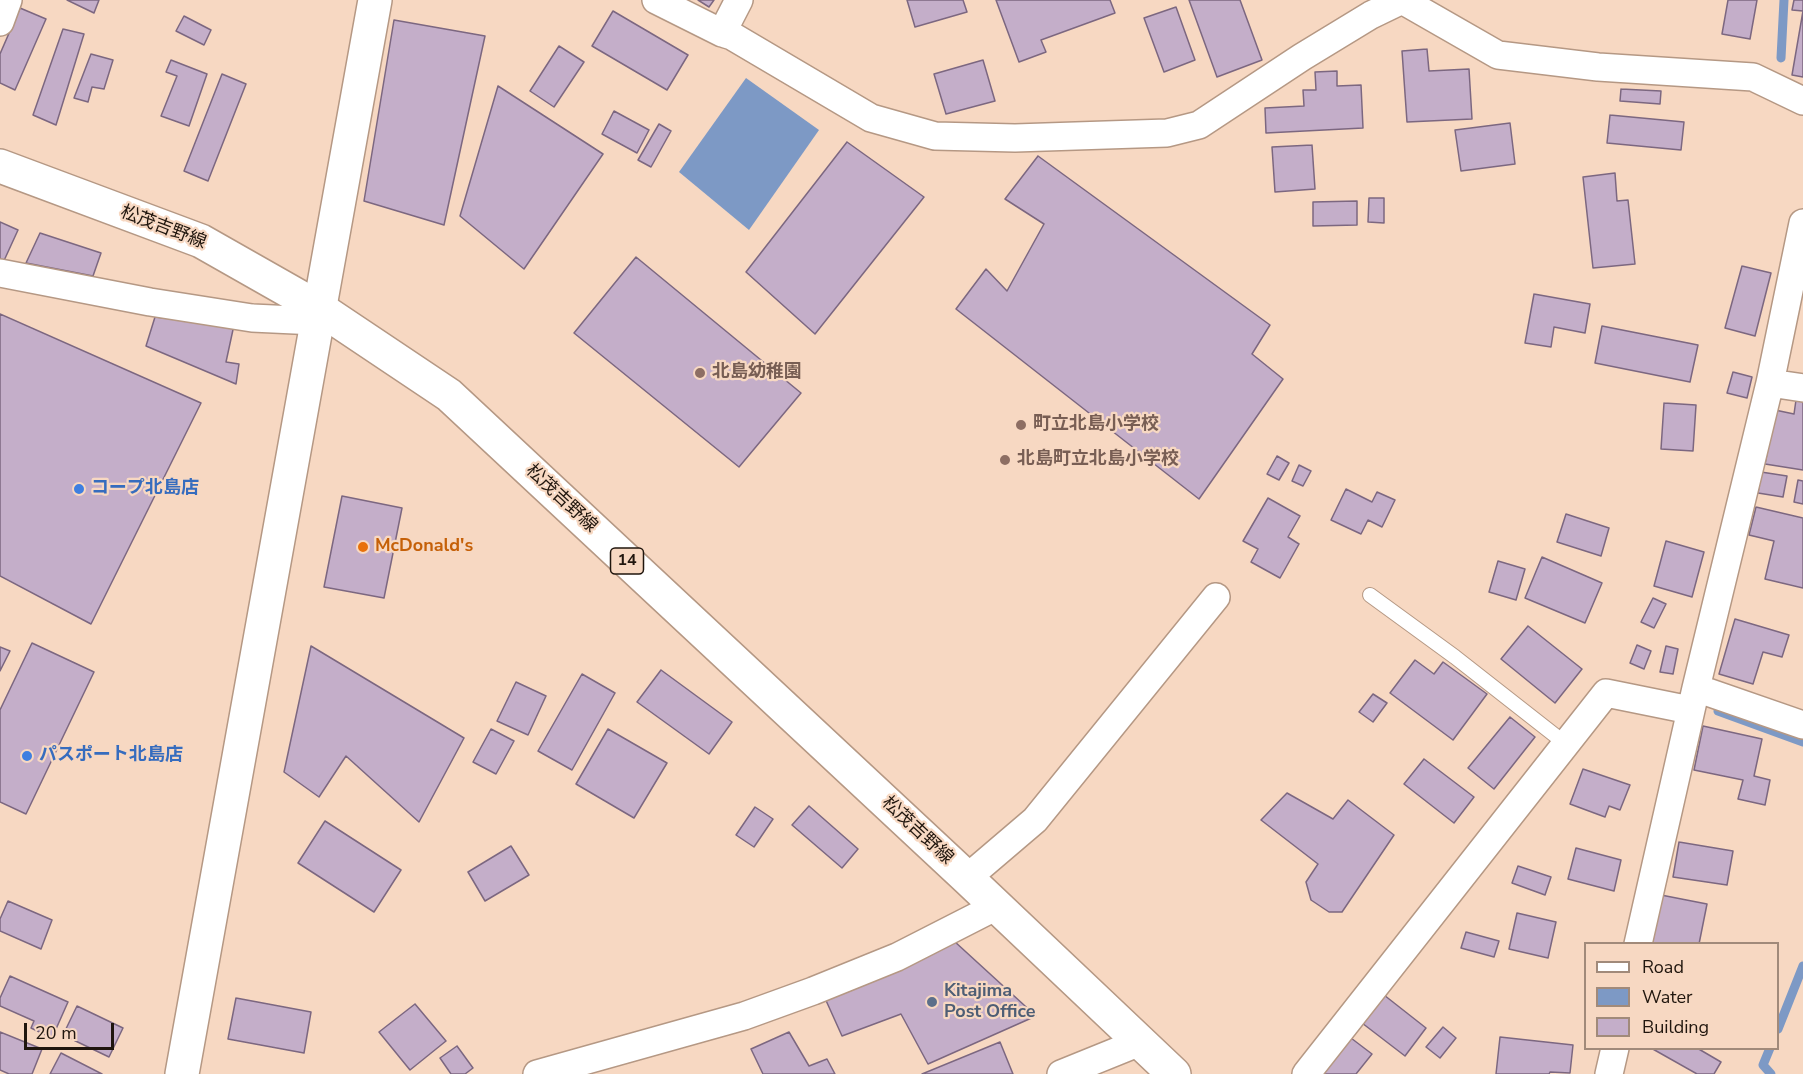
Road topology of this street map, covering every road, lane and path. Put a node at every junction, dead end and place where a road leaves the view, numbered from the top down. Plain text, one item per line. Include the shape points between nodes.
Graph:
1 (8, 0) edge
2 (375, 0) edge
3 (656, 0) edge
4 (739, 0) edge
5 (1402, 0) edge
6 (0, 22) edge
7 (722, 33) junction
8 (1803, 101) edge
9 (0, 166) edge
10 (1803, 223) edge
11 (0, 273) edge
12 (317, 315) junction
13 (1770, 383) junction
14 (1803, 388) edge
15 (1370, 595) dead end
16 (1216, 597) dead end
17 (1693, 699) junction
18 (1803, 724) edge
19 (1566, 744) junction
20 (967, 878) junction
21 (997, 906) junction
22 (1638, 942) edge
23 (1140, 1042) junction
24 (1615, 1050) edge
25 (182, 1074) edge
26 (537, 1074) edge
27 (1061, 1074) edge
28 (1174, 1074) edge
29 (1306, 1074) edge
30 (1609, 1074) edge

1 - 6 street
2 - 12 main road
3 - 7 street
4 - 7 street
5 - 7 street via 1302,57 1199,125 1167,133 1015,138 935,136 871,118
5 - 8 street via 1498,55 1598,67 1753,77
9 - 12 main road, 松茂吉野線 / 14 via 201,241
10 - 13 street
11 - 12 street via 252,318
12 - 20 main road, 松茂吉野線 / 14 via 449,395
12 - 25 main road
13 - 14 street
13 - 17 street
15 - 19 lane
16 - 20 street via 1035,820
17 - 18 street
17 - 19 street via 1606,693
17 - 22 street
19 - 29 street
20 - 21 main road, 松茂吉野線 / 14
21 - 23 main road, 松茂吉野線 / 14
21 - 26 street via 897,957 813,991 744,1016
23 - 27 street
23 - 28 main road, 松茂吉野線 / 14
24 - 30 street

